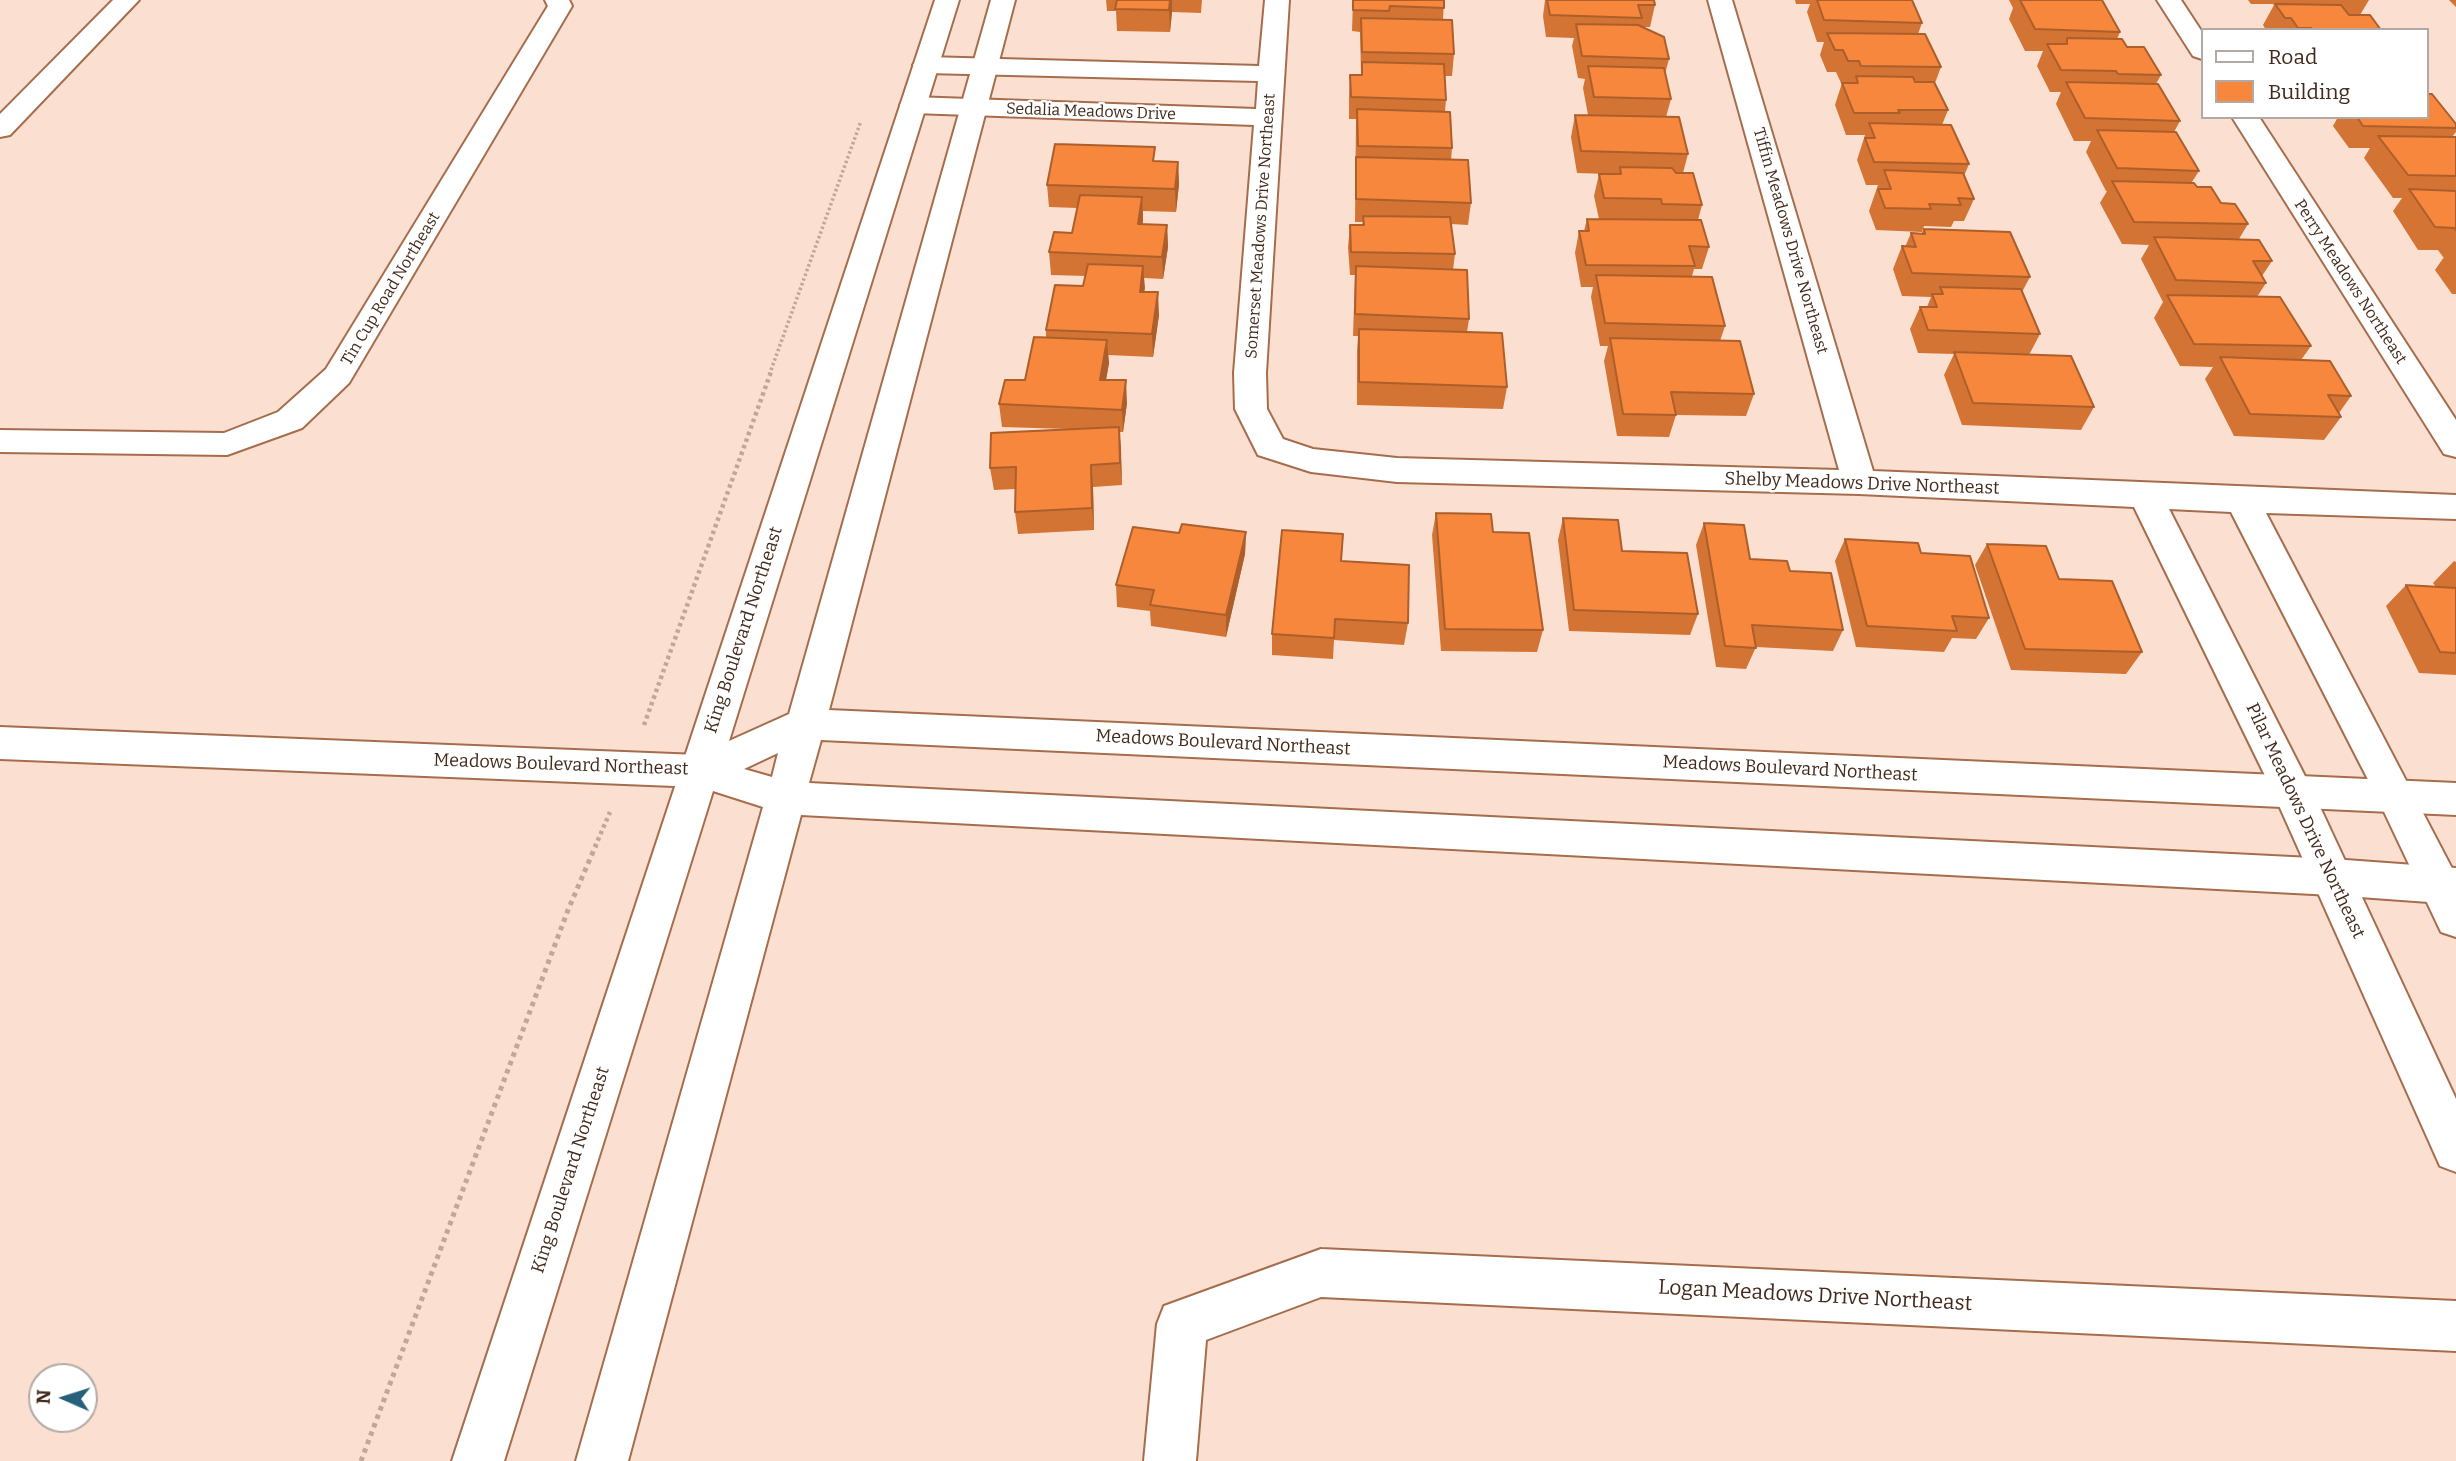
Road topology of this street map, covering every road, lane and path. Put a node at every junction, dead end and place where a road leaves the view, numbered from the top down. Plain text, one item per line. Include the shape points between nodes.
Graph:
1 (127, 0) edge
2 (557, 0) edge
3 (947, 0) edge
4 (1003, 0) edge
5 (1277, 0) edge
6 (1720, 0) edge
7 (2169, 0) edge
8 (2200, 48) edge
9 (926, 65) junction
10 (984, 66) junction
11 (1272, 74) junction
12 (13, 102) edge
13 (913, 106) junction
14 (972, 107) junction
15 (1269, 118) junction
16 (2246, 119) edge
17 (0, 129) edge
18 (0, 440) edge
19 (2456, 446) edge
20 (1270, 447) joint
21 (1859, 482) junction
22 (2146, 496) junction
23 (2242, 500) junction
24 (2456, 507) edge
25 (806, 724) junction
26 (0, 743) edge
27 (699, 771) junction
28 (2293, 792) junction
29 (2396, 796) junction
30 (786, 798) junction
31 (2456, 799) edge
32 (2332, 877) junction
33 (2450, 897) edge
34 (2456, 1150) edge
35 (2456, 1326) edge
36 (478, 1461) edge
37 (602, 1461) edge
38 (1170, 1461) edge

1 - 12 street
2 - 18 street, Tin Cup Road Northeast via 560,6 338,376 290,420 227,444
3 - 9 street, King Boulevard Northeast
4 - 10 street
5 - 11 street, Somerset Meadows Drive Northeast
6 - 21 street, Tiffin Meadows Drive Northeast
7 - 8 street
9 - 10 street
9 - 13 street, King Boulevard Northeast
10 - 11 street
10 - 14 street
11 - 15 street, Somerset Meadows Drive Northeast
12 - 17 street
13 - 14 street, Sedalia Meadows Drive
13 - 27 street, King Boulevard Northeast
14 - 15 street, Sedalia Meadows Drive
14 - 25 street
15 - 20 street, Somerset Meadows Drive Northeast via 1250,373 1251,409
16 - 19 street, Perry Meadows Northeast
20 - 21 street, Shelby Meadows Drive Northeast via 1311,460 1397,470
21 - 22 street, Shelby Meadows Drive Northeast
22 - 23 street, Shelby Meadows Drive Northeast
22 - 28 street, Pilar Meadows Drive Northeast
23 - 24 street, Shelby Meadows Drive Northeast
23 - 29 street
25 - 27 street, Meadows Boulevard Northeast
25 - 28 street, Meadows Boulevard Northeast
25 - 30 street
26 - 27 street, Meadows Boulevard Northeast
27 - 30 street
27 - 36 street, King Boulevard Northeast
28 - 29 street, Meadows Boulevard Northeast
28 - 32 street, Pilar Meadows Drive Northeast
29 - 31 street, Meadows Boulevard Northeast
29 - 33 street
30 - 32 street
30 - 37 street
32 - 33 street
32 - 34 street, Pilar Meadows Drive Northeast
35 - 38 street, Logan Meadows Drive Northeast via 1321,1273 1182,1324

